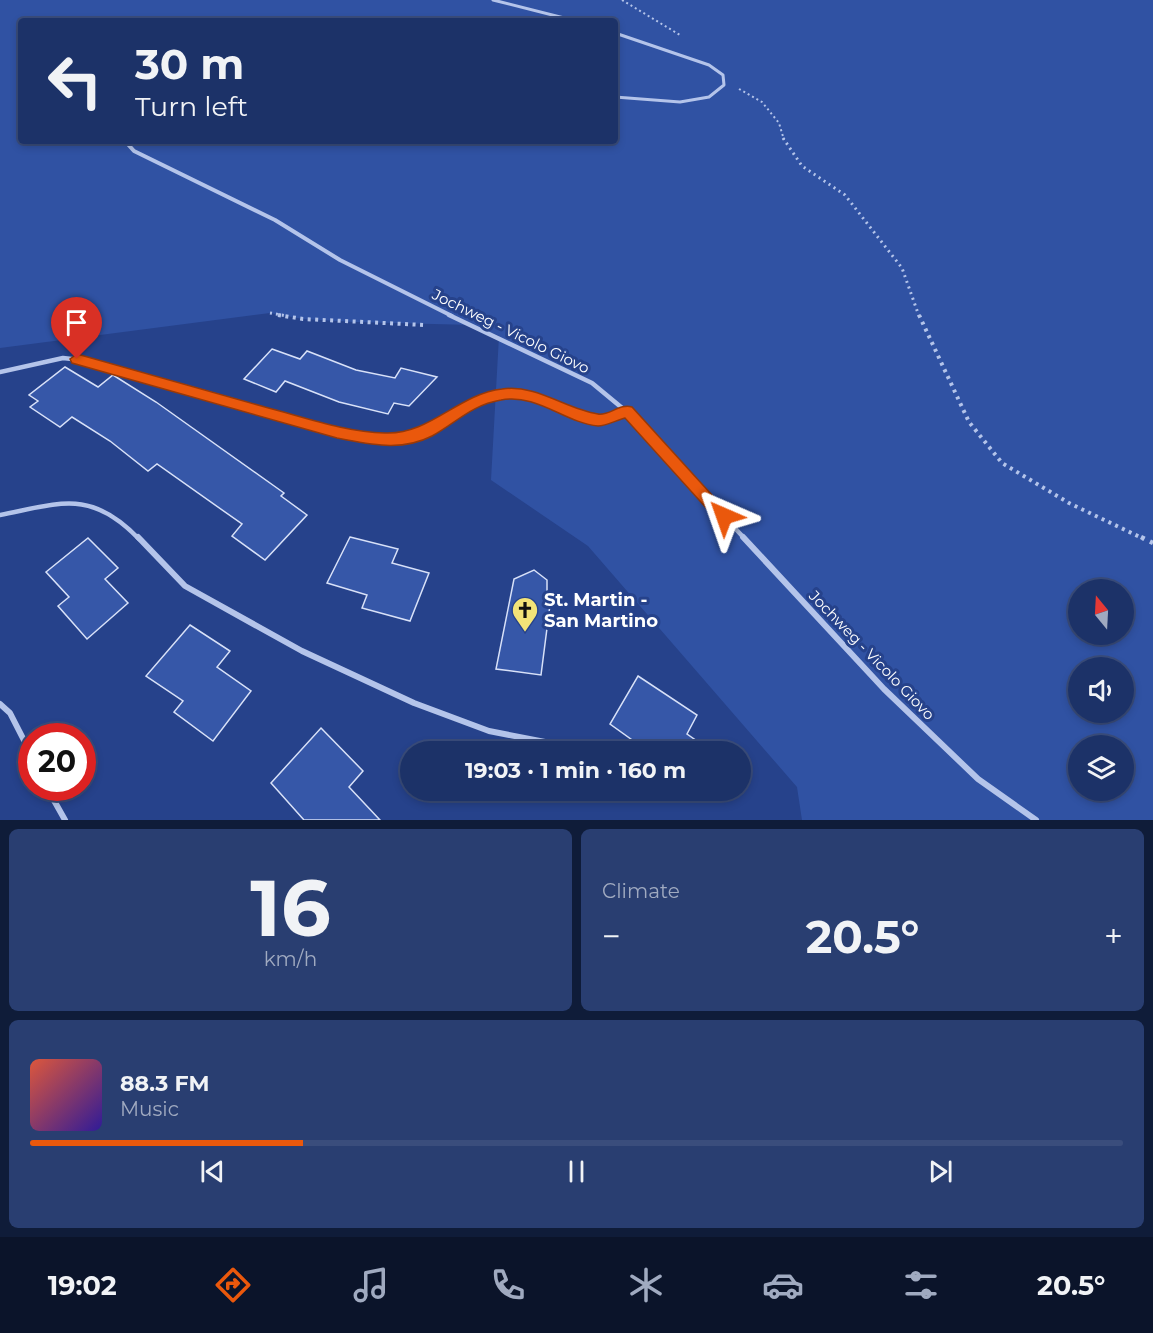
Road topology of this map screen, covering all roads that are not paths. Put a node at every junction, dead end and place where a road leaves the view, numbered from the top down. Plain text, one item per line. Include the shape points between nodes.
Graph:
1 (493, 0) edge
2 (564, 18) edge
3 (618, 34) edge
4 (618, 97) edge
5 (128, 144) edge
6 (0, 372) edge
7 (627, 411) junction
8 (0, 514) edge
9 (0, 704) edge
10 (18, 729) edge
11 (542, 741) edge
12 (54, 801) edge
13 (65, 820) edge
14 (1036, 820) edge

1 - 2 lane
3 - 4 lane via 710,65 723,75 724,85 709,97 680,102
5 - 7 lane, Jochweg - Vicolo Giovo via 134,151 275,220 340,260 561,366 592,383
6 - 7 lane via 63,358 90,361 213,400 382,440 405,440 428,431 456,410 501,394 553,402 600,420
7 - 14 lane, Jochweg - Vicolo Giovo via 884,689 978,779
8 - 11 lane via 69,501 99,508 121,520 185,586 302,651 414,703 489,730
9 - 10 lane
12 - 13 lane

